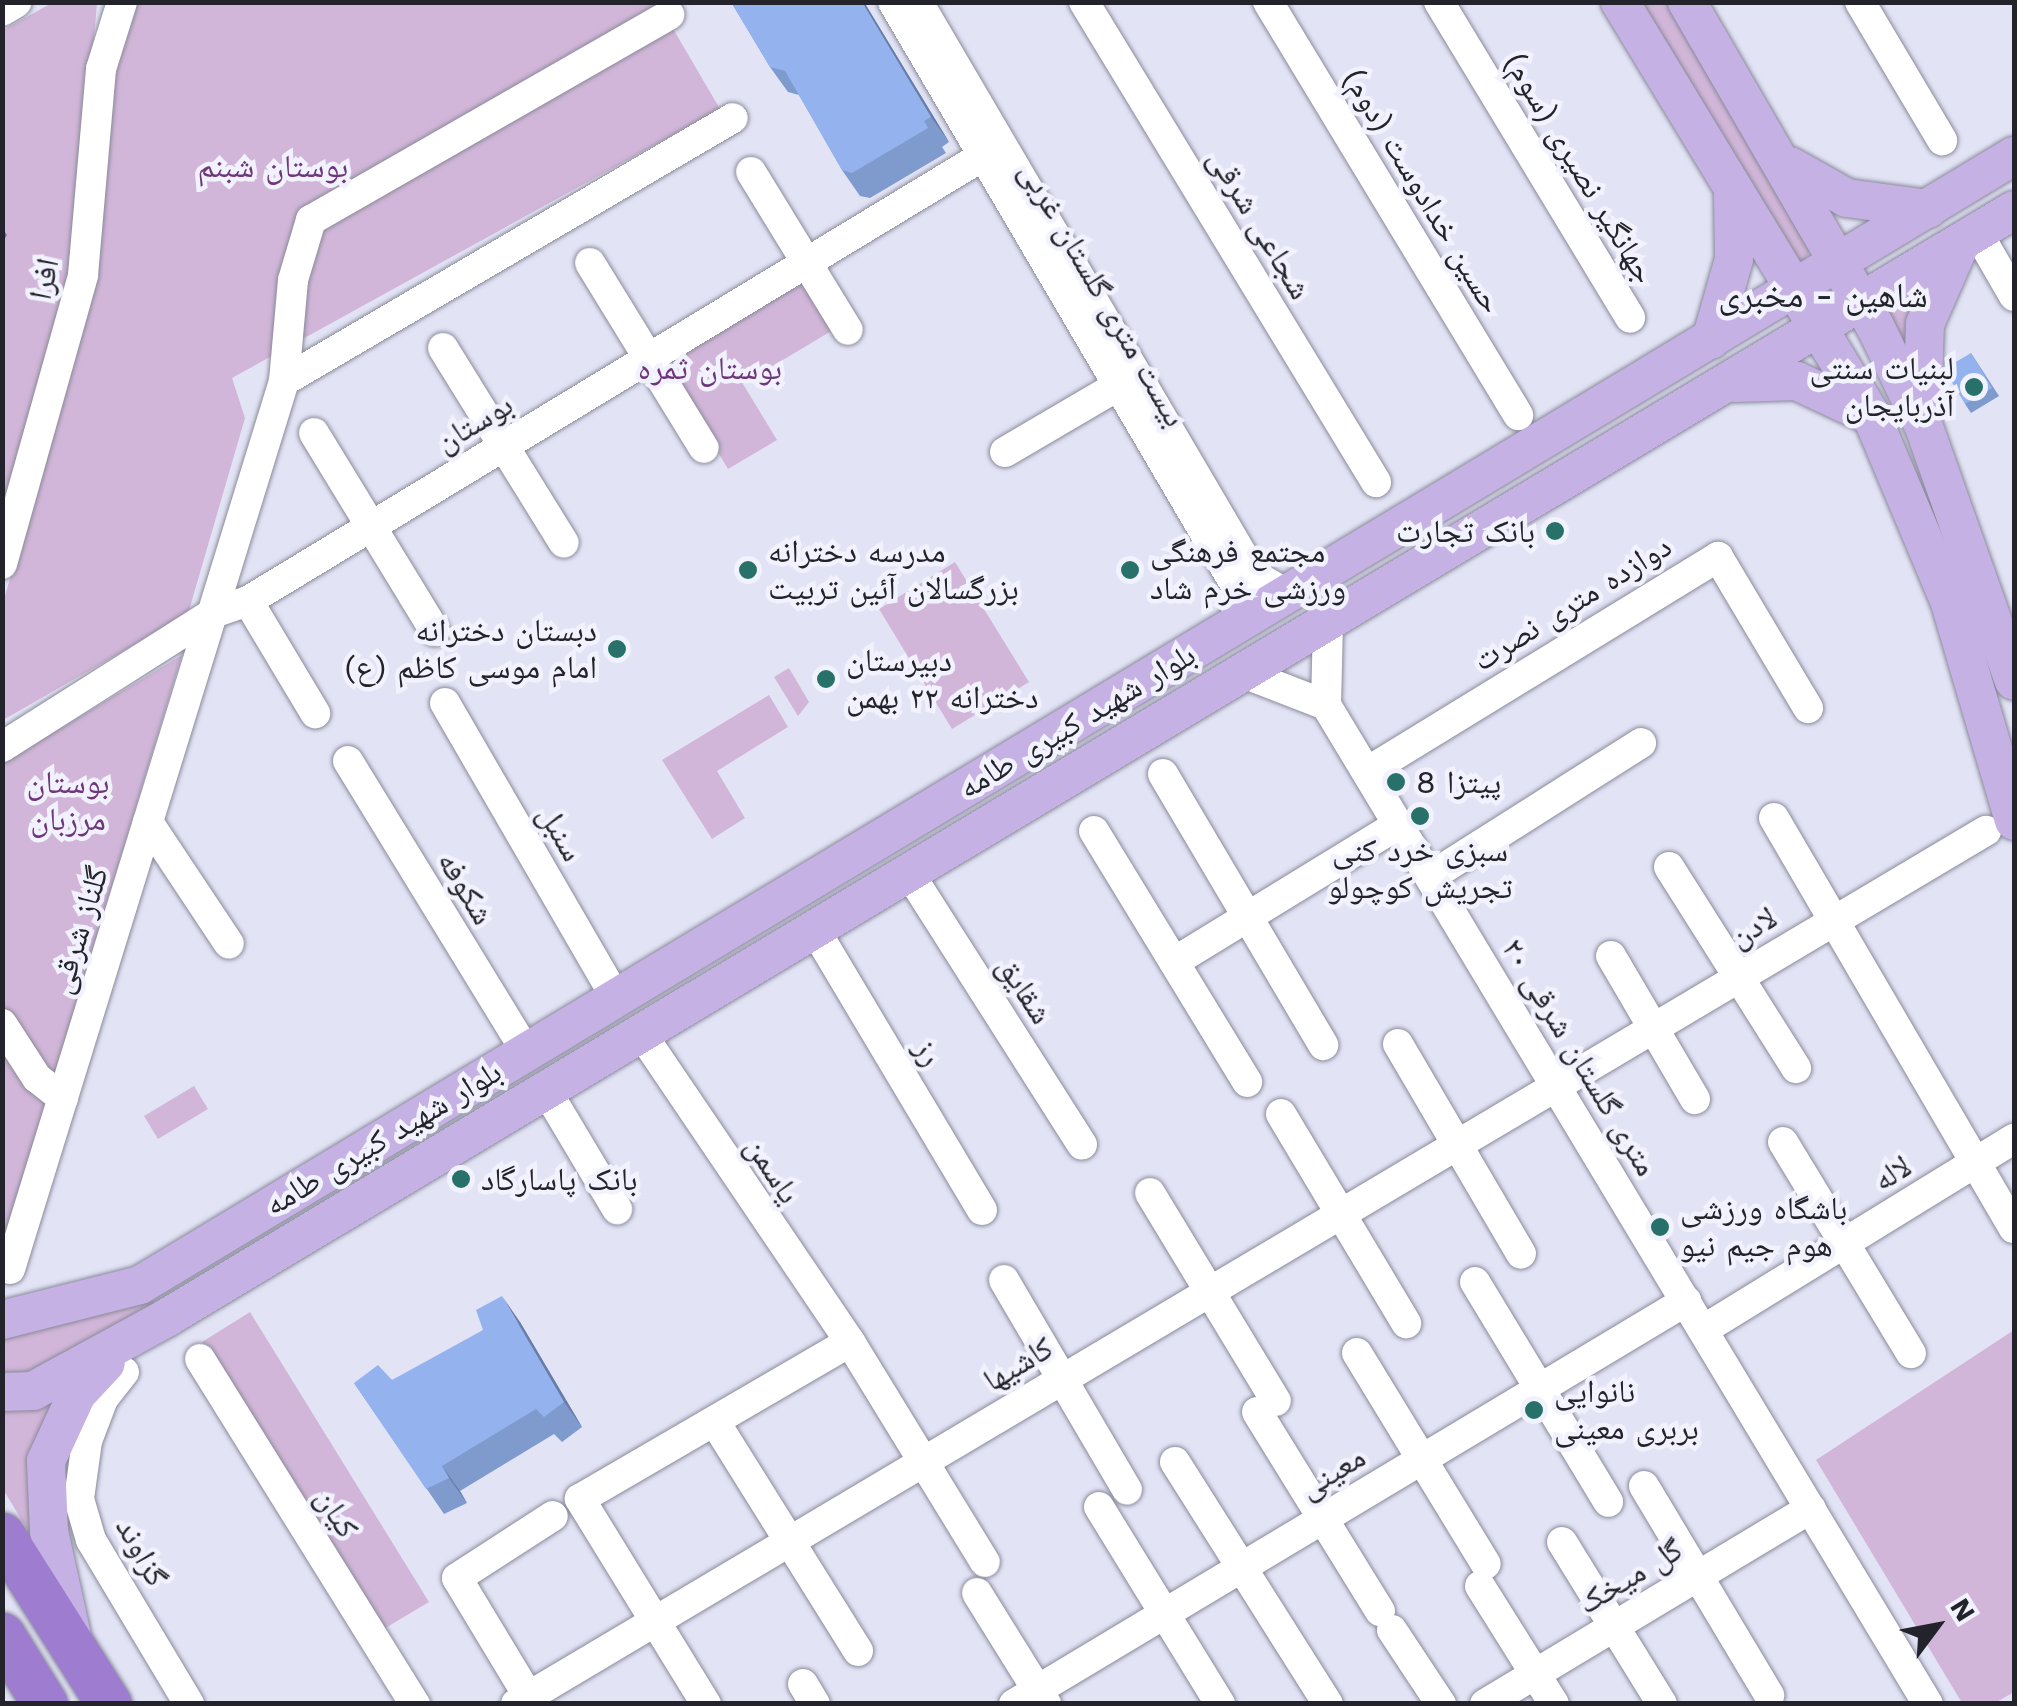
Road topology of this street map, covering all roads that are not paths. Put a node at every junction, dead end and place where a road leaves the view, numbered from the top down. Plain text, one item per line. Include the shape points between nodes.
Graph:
1 (17, 2) edge
2 (122, 2) edge
3 (893, 2) edge
4 (918, 2) edge
5 (1084, 2) edge
6 (1268, 2) edge
7 (1439, 2) edge
8 (1620, 2) edge
9 (1686, 2) edge
10 (1860, 2) edge
11 (2, 11) edge
12 (669, 15) dead end
13 (733, 118) dead end
14 (1942, 140) dead end
15 (991, 151) junction
16 (2014, 156) edge
17 (1783, 159) junction
18 (750, 172) dead end
19 (1732, 189) junction
20 (1928, 209) junction
21 (2014, 210) edge
22 (1969, 237) junction
23 (808, 262) junction
24 (1840, 262) junction
25 (590, 263) dead end
26 (1794, 290) junction
27 (2014, 296) edge
28 (1863, 302) junction
29 (1630, 318) dead end
30 (1818, 329) junction
31 (848, 330) dead end
32 (1711, 340) junction
33 (443, 348) dead end
34 (649, 358) junction
35 (284, 381) junction
36 (1728, 383) junction
37 (1116, 387) junction
38 (1518, 415) dead end
39 (1872, 417) junction
40 (1924, 427) junction
41 (314, 434) dead end
42 (504, 446) junction
43 (704, 448) dead end
44 (1006, 452) dead end
45 (1376, 482) dead end
46 (372, 526) junction
47 (564, 543) dead end
48 (2, 564) edge
49 (1287, 594) junction
50 (248, 601) junction
51 (213, 613) junction
52 (1328, 622) junction
53 (1237, 625) junction
54 (435, 631) dead end
55 (1244, 673) junction
56 (2014, 681) edge
57 (445, 703) dead end
58 (1326, 705) junction
59 (1808, 708) dead end
60 (315, 712) dead end
61 (1641, 743) dead end
62 (2, 748) edge
63 (348, 761) dead end
64 (1367, 772) junction
65 (1163, 774) dead end
66 (1774, 818) dead end
67 (148, 822) junction
68 (1399, 824) junction
69 (2000, 826) edge
70 (1094, 830) dead end
71 (1669, 866) dead end
72 (908, 873) junction
73 (1430, 877) junction
74 (1248, 917) junction
75 (1835, 920) junction
76 (815, 930) junction
77 (228, 944) dead end
78 (1610, 956) dead end
79 (1174, 962) junction
80 (1736, 978) junction
81 (616, 998) junction
82 (2, 1024) edge
83 (1652, 1027) junction
84 (641, 1034) junction
85 (1398, 1044) dead end
86 (1323, 1045) dead end
87 (526, 1052) junction
88 (1796, 1068) dead end
89 (1247, 1082) dead end
90 (1555, 1084) junction
91 (546, 1090) junction
92 (64, 1098) junction
93 (1695, 1099) dead end
94 (1281, 1114) dead end
95 (2014, 1139) edge
96 (1783, 1142) dead end
97 (1456, 1144) junction
98 (1082, 1145) dead end
99 (1978, 1161) junction
100 (1150, 1193) dead end
101 (617, 1209) dead end
102 (982, 1210) dead end
103 (1340, 1212) junction
104 (2014, 1228) edge
105 (1845, 1243) junction
106 (1521, 1254) dead end
107 (1004, 1280) dead end
108 (1475, 1282) dead end
109 (6, 1284) edge
110 (140, 1284) junction
111 (1212, 1289) junction
112 (1686, 1301) junction
113 (168, 1317) junction
114 (2, 1320) edge
115 (1406, 1324) dead end
116 (1703, 1330) junction
117 (850, 1342) junction
118 (1357, 1352) dead end
119 (1911, 1352) dead end
120 (200, 1359) dead end
121 (124, 1372) dead end
122 (1061, 1379) junction
123 (1539, 1388) junction
124 (2, 1392) edge
125 (715, 1422) junction
126 (1421, 1460) junction
127 (923, 1461) junction
128 (1175, 1462) dead end
129 (1644, 1486) dead end
130 (1126, 1490) dead end
131 (1608, 1502) dead end
132 (1100, 1507) dead end
133 (1811, 1508) junction
134 (553, 1516) dead end
135 (1325, 1517) junction
136 (2, 1535) edge
137 (790, 1540) junction
138 (1562, 1542) dead end
139 (985, 1562) dead end
140 (1240, 1568) junction
141 (1698, 1576) junction
142 (976, 1593) dead end
143 (1164, 1614) junction
144 (655, 1621) junction
145 (1614, 1626) junction
146 (2, 1634) edge
147 (858, 1651) dead end
148 (76, 1653) junction
149 (1535, 1674) junction
150 (1770, 1695) dead end
151 (1032, 1699) edge
152 (526, 1701) edge
153 (46, 1704) edge
154 (108, 1704) edge
155 (189, 1704) edge
156 (415, 1704) edge
157 (706, 1704) edge
158 (1220, 1704) edge
159 (1328, 1704) edge
160 (1441, 1704) edge
161 (1484, 1704) edge
162 (1554, 1704) edge
163 (1662, 1704) edge
164 (1928, 1704) edge

1 - 11 street
2 - 48 street, افرا via 101,70 84,275
3 - 15 street, بیست متری گلستان غربی
4 - 15 street, بیست متری گلستان غربی
5 - 45 street, شجاعی شرقی
6 - 38 street, حسین خدادوست (دوم)
7 - 29 street, جهانگیر نصیری (سوم)
8 - 19 main road
9 - 17 main road
10 - 14 street
12 - 35 street, گلناز شرقی via 311,220 292,280
13 - 35 street
15 - 23 street, بوستان
15 - 37 street, بیست متری گلستان غربی
15 - 49 street, بیست متری گلستان غربی via 1254,575
16 - 20 main road, بلوار شهید کبیری طامه
17 - 20 main road via 1804,178 1847,198
17 - 24 main road
18 - 23 street
19 - 26 main road
19 - 32 main road via 1734,259
20 - 24 main road, بلوار شهید کبیری طامه
21 - 22 main road, بلوار شهید کبیری طامه
22 - 27 street
22 - 28 main road, بلوار شهید کبیری طامه
22 - 40 main road via 1924,324 1918,375
23 - 31 street
23 - 34 street, بوستان
24 - 26 main road, بلوار شهید کبیری طامه
24 - 28 main road
25 - 34 street
26 - 30 main road
26 - 32 main road, بلوار شهید کبیری طامه
28 - 30 main road, بلوار شهید کبیری طامه
28 - 40 main road
30 - 36 main road, بلوار شهید کبیری طامه
30 - 39 main road
32 - 49 main road, بلوار شهید کبیری طامه
33 - 42 street
34 - 42 street, بوستان
34 - 43 street
35 - 51 street, گلناز شرقی
36 - 39 main road via 1797,381 1833,392
36 - 52 main road, بلوار شهید کبیری طامه
37 - 44 street
37 - 53 street, بیست متری گلستان غربی via 1236,586
39 - 69 main road via 1950,603
40 - 56 main road
41 - 46 street
42 - 46 street, بوستان
42 - 47 street
46 - 50 street, بوستان
46 - 54 street
49 - 53 main road, بلوار شهید کبیری طامه
50 - 51 street, بوستان
50 - 60 street
51 - 62 street, بوستان
51 - 67 street, گلناز شرقی
52 - 55 main road, بلوار شهید کبیری طامه
52 - 58 street
53 - 81 main road, بلوار شهید کبیری طامه
55 - 58 street
55 - 72 main road, بلوار شهید کبیری طامه
57 - 81 street, سنبل
58 - 64 street, ۲۰ متری گلستان شرقی
59 - 64 street, دوازده متری نصرت via 1718,557
61 - 73 street
63 - 87 street, شکوفه
64 - 68 street, ۲۰ متری گلستان شرقی
65 - 74 street
66 - 75 street
67 - 77 street
67 - 92 street, گلناز شرقی
68 - 73 street, ۲۰ متری گلستان شرقی
68 - 74 street
69 - 75 street, لادن
70 - 79 street
71 - 80 street
72 - 76 main road, بلوار شهید کبیری طامه
72 - 98 street, شقایق
73 - 90 street, ۲۰ متری گلستان شرقی
74 - 79 street
74 - 86 street
75 - 80 street, لادن
75 - 99 street
76 - 84 main road, بلوار شهید کبیری طامه
76 - 102 street, رز
78 - 83 street
79 - 89 street
80 - 83 street, لادن
80 - 88 street
81 - 87 main road, بلوار شهید کبیری طامه
82 - 92 street via 37,1078
83 - 90 street, لادن
83 - 93 street
84 - 91 main road, بلوار شهید کبیری طامه
84 - 117 street, یاسمن
85 - 97 street
87 - 110 main road, بلوار شهید کبیری طامه
90 - 97 street, کاشیها
90 - 112 street, ۲۰ متری گلستان شرقی
91 - 101 street
91 - 113 main road, بلوار شهید کبیری طامه
92 - 109 street, گلناز شرقی
94 - 103 street
95 - 99 street, لاله
96 - 105 street
97 - 103 street, کاشیها
97 - 106 street
99 - 104 street
99 - 105 street, لاله
100 - 111 street
103 - 111 street, کاشیها
103 - 115 street
105 - 116 street, لاله
105 - 119 street
107 - 122 street
108 - 123 street
109 - 110 main road via 63,1298
110 - 114 main road
111 - 122 street, کاشیها
111 - 135 street
112 - 116 street, ۲۰ متری گلستان شرقی
112 - 123 street, معینی
113 - 124 main road via 34,1391
113 - 148 main road via 97,1370 77,1394 46,1461 50,1531
116 - 133 street, ۲۰ متری گلستان شرقی
117 - 125 street
117 - 127 street, یاسمن
118 - 126 street
120 - 156 street, کیان
121 - 155 street, گزاوند via 103,1399 87,1441 79,1499 91,1540
122 - 127 street, کاشیها
122 - 130 street
123 - 126 street, معینی
123 - 131 street
125 - 137 street
125 - 144 street via 580,1500
126 - 135 street, معینی
126 - 149 street
127 - 137 street, کاشیها
127 - 139 street, یاسمن
128 - 140 street
129 - 141 street
132 - 143 street
133 - 141 street, گل میخک
133 - 164 street, ۲۰ متری گلستان شرقی
134 - 152 street via 457,1578
135 - 140 street, معینی
135 - 160 street
136 - 148 highway
137 - 144 street, کاشیها
137 - 147 street
138 - 145 street
140 - 143 street, معینی
140 - 159 street
141 - 145 street, گل میخک
141 - 150 street
142 - 151 street
143 - 151 street, معینی
143 - 158 street
144 - 152 street, کاشیها
144 - 157 street
145 - 149 street, گل میخک
145 - 163 street
146 - 153 highway
148 - 154 highway
149 - 161 street, گل میخک
149 - 162 street

